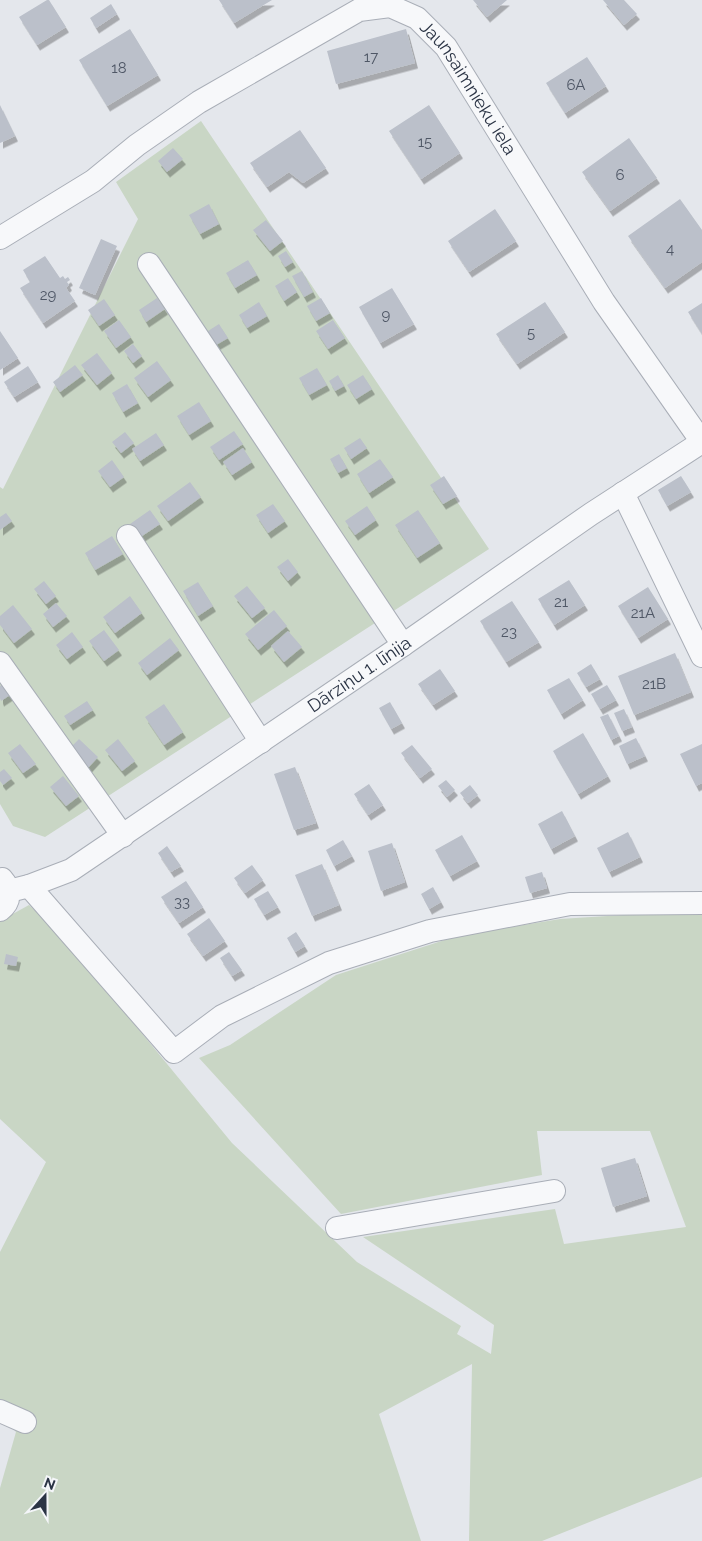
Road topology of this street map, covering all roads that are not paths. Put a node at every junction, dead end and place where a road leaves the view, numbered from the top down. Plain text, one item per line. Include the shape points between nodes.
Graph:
1 (0, 238) edge
2 (149, 264) dead end
3 (702, 442) edge
4 (623, 493) junction
5 (128, 536) dead end
6 (403, 645) junction
7 (702, 656) edge
8 (0, 662) edge
9 (261, 742) junction
10 (123, 836) junction
11 (9, 891) edge
12 (702, 903) edge
13 (554, 1191) dead end
14 (337, 1228) dead end
15 (0, 1411) edge
16 (24, 1422) dead end

1 - 3 street, Jaunsaimnieku iela via 93,181 199,102 359,10 390,6 417,18 446,47 604,302
2 - 6 street
3 - 4 street, Dārziņu 1. līnija
4 - 6 street, Dārziņu 1. līnija
4 - 7 street
5 - 9 street
6 - 9 street, Dārziņu 1. līnija
8 - 10 street
9 - 10 street, Dārziņu 1. līnija
10 - 11 street, Dārziņu 1. līnija via 71,870
11 - 12 street via 110,976 174,1052 222,1016 330,964 430,931 570,904
13 - 14 street
15 - 16 street

